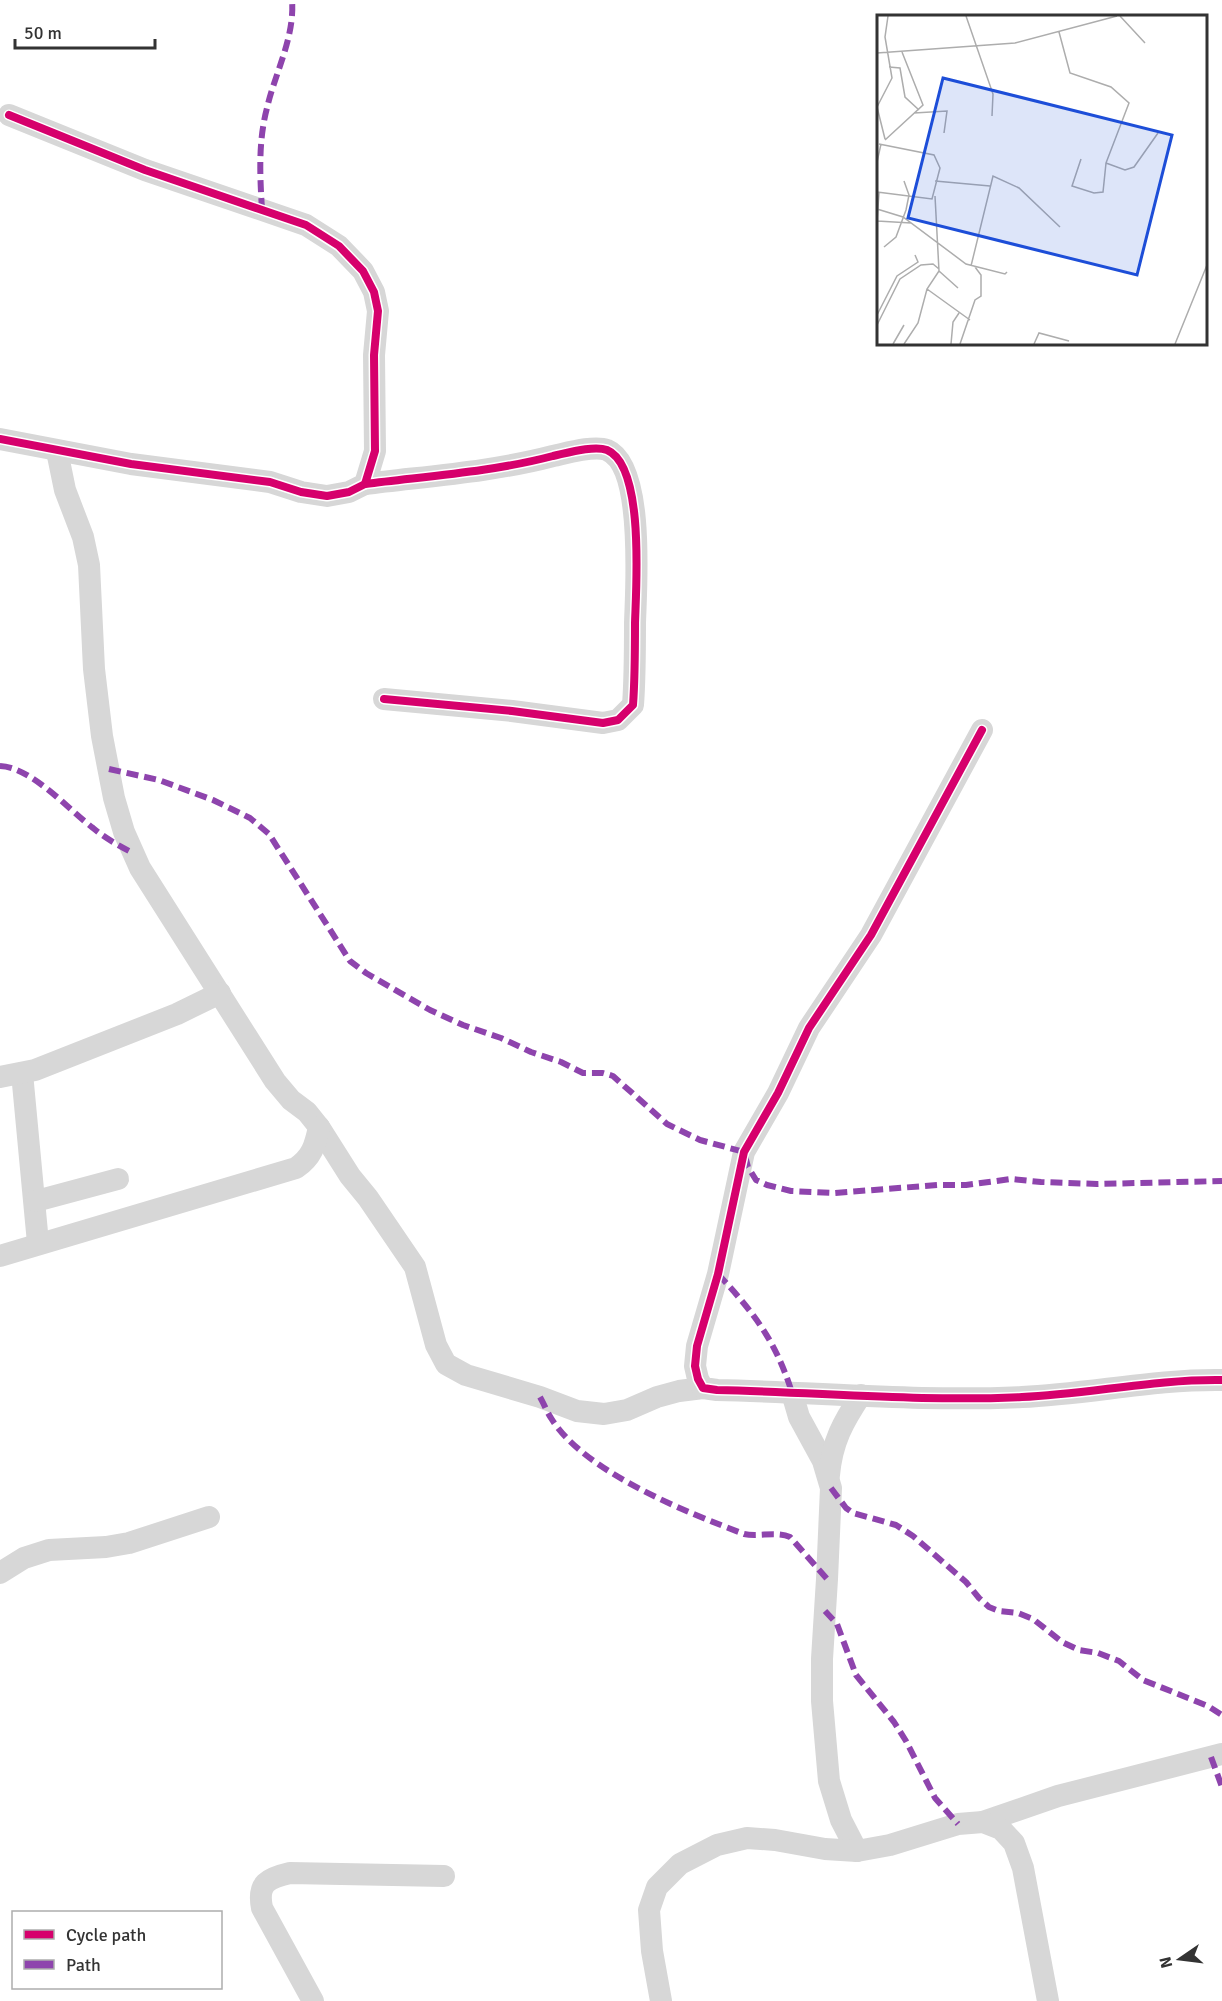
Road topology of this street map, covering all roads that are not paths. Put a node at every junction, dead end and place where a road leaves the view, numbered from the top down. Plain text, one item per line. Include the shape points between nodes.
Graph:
1 (9, 114) dead end
2 (0, 439) edge
3 (57, 451) junction
4 (365, 484) junction
5 (384, 699) dead end
6 (982, 730) dead end
7 (220, 993) junction
8 (11, 1075) edge
9 (319, 1127) junction
10 (118, 1179) dead end
11 (36, 1201) junction
12 (39, 1243) junction
13 (0, 1256) edge
14 (1222, 1380) edge
15 (703, 1388) junction
16 (792, 1393) junction
17 (861, 1395) junction
18 (829, 1475) junction
19 (208, 1517) dead end
20 (0, 1573) edge
21 (1222, 1754) edge
22 (983, 1822) junction
23 (857, 1851) junction
24 (444, 1876) dead end
25 (314, 2001) edge
26 (661, 2001) edge
27 (1048, 2001) edge

1 - 4 street via 145,170 306,225 339,246 363,271 378,310 374,355 375,451
2 - 3 street
3 - 4 street via 270,482 327,496
3 - 7 street via 89,565 102,736 124,832 140,868
4 - 5 street via 493,470 576,451 606,450 620,459 628,479 634,519 638,567 633,705 618,720 579,721
6 - 15 street via 871,935 809,1028 778,1094 744,1152 718,1274 697,1346 695,1366
7 - 8 street via 35,1070
7 - 9 street via 275,1081
8 - 11 street
9 - 12 street via 315,1149 296,1168
9 - 15 street via 415,1267 436,1344 446,1364 466,1375 577,1411 603,1414 627,1410 679,1391
10 - 11 street
11 - 12 street
12 - 13 street
14 - 17 street via 1186,1380 1024,1397
15 - 16 street
16 - 17 street
16 - 18 street via 799,1417
17 - 18 street via 834,1442
18 - 23 street via 823,1722 829,1781 841,1820
19 - 20 street via 129,1543 49,1550 24,1558
21 - 22 street via 1058,1796
22 - 23 street via 958,1824
22 - 27 street via 1001,1829 1014,1844 1023,1868
23 - 26 street via 747,1838 717,1845 680,1864 657,1887 649,1910
24 - 25 street via 290,1873 265,1884 259,1894 262,1908

